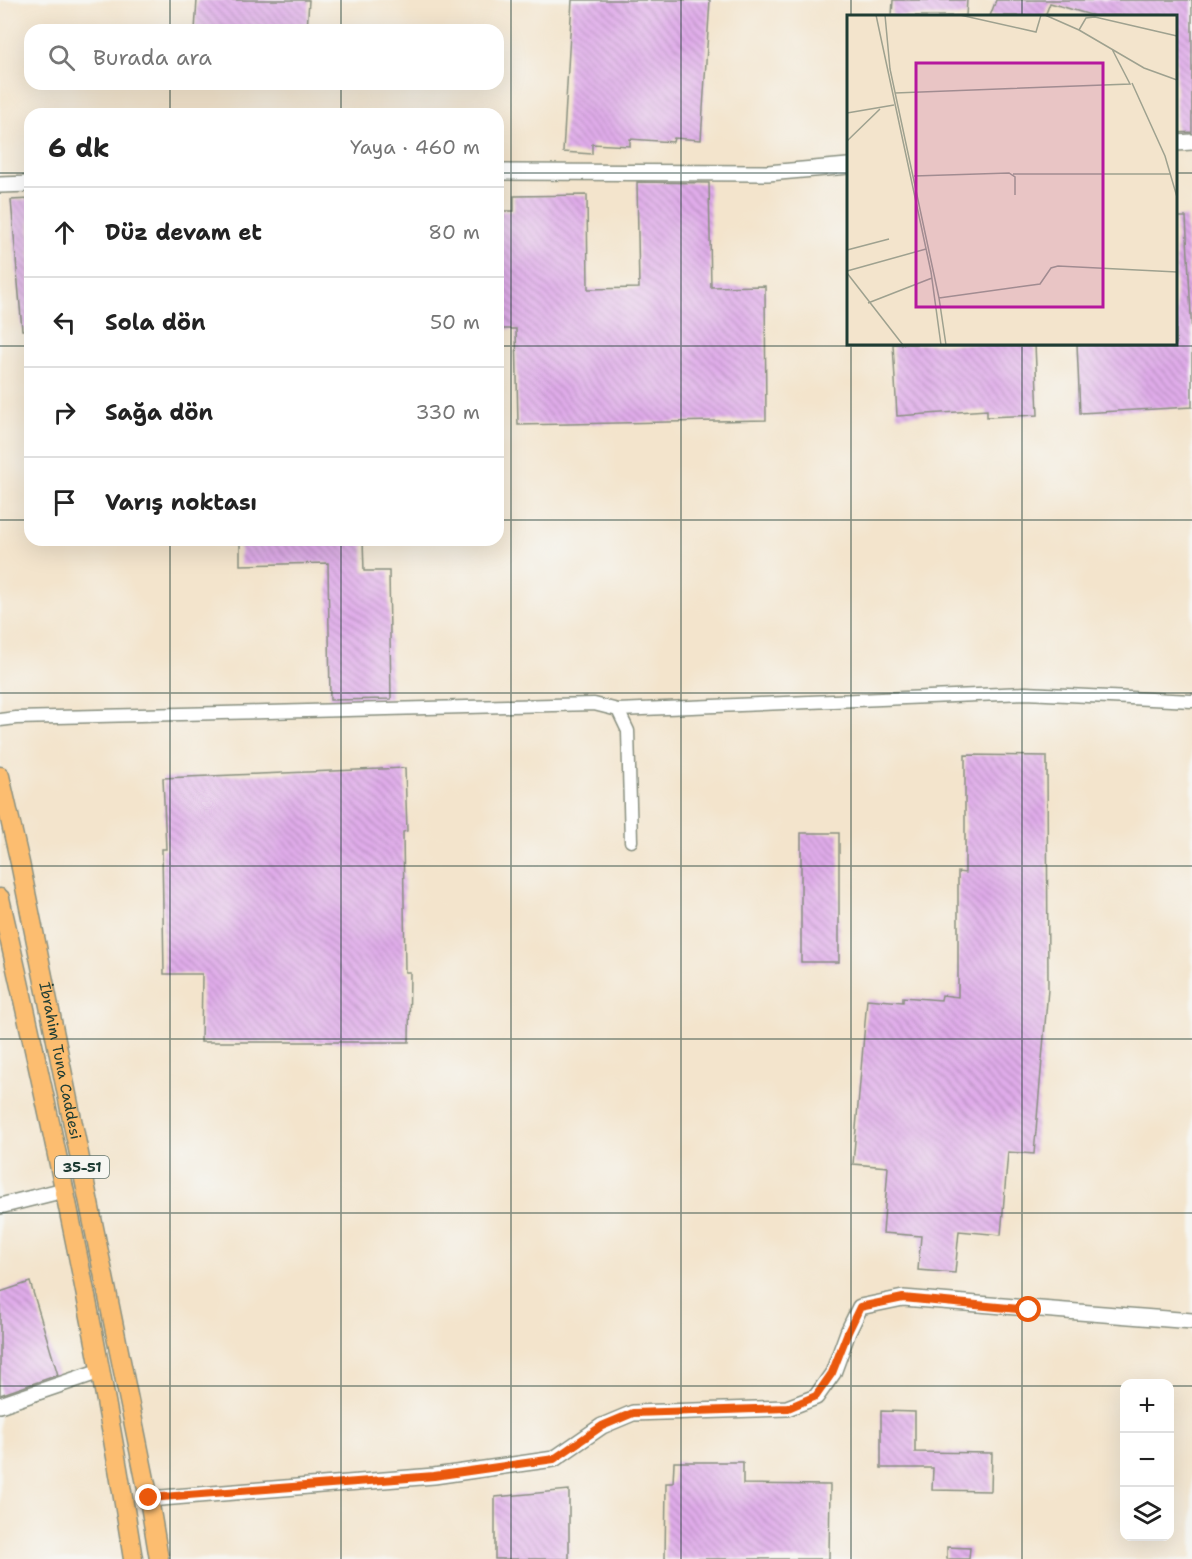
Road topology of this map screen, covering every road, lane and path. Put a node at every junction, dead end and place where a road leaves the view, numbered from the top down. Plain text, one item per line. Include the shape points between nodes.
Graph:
1 (1192, 142) edge
2 (1177, 143) edge
3 (847, 166) edge
4 (504, 172) edge
5 (24, 184) edge
6 (0, 185) edge
7 (1192, 701) edge
8 (618, 711) junction
9 (0, 720) edge
10 (0, 776) edge
11 (631, 842) dead end
12 (0, 898) edge
13 (64, 1190) junction
14 (0, 1206) edge
15 (1192, 1321) edge
16 (100, 1371) junction
17 (0, 1405) edge
18 (149, 1498) junction
19 (133, 1559) edge
20 (159, 1559) edge

1 - 2 street
3 - 4 street via 768,173
5 - 6 street
7 - 8 street via 1026,693
8 - 9 street via 594,704
8 - 11 street via 628,731
10 - 18 main road, İbrahim Tuna Caddesi / 35-51
12 - 13 main road, İbrahim Tuna Caddesi / 35-51
13 - 14 street
13 - 16 main road, İbrahim Tuna Caddesi / 35-51
15 - 18 street via 903,1298 860,1307 832,1373 816,1396 788,1408 633,1413 602,1426 554,1459 434,1476
16 - 17 street
16 - 19 main road, İbrahim Tuna Caddesi / 35-51
18 - 20 main road, İbrahim Tuna Caddesi / 35-51

